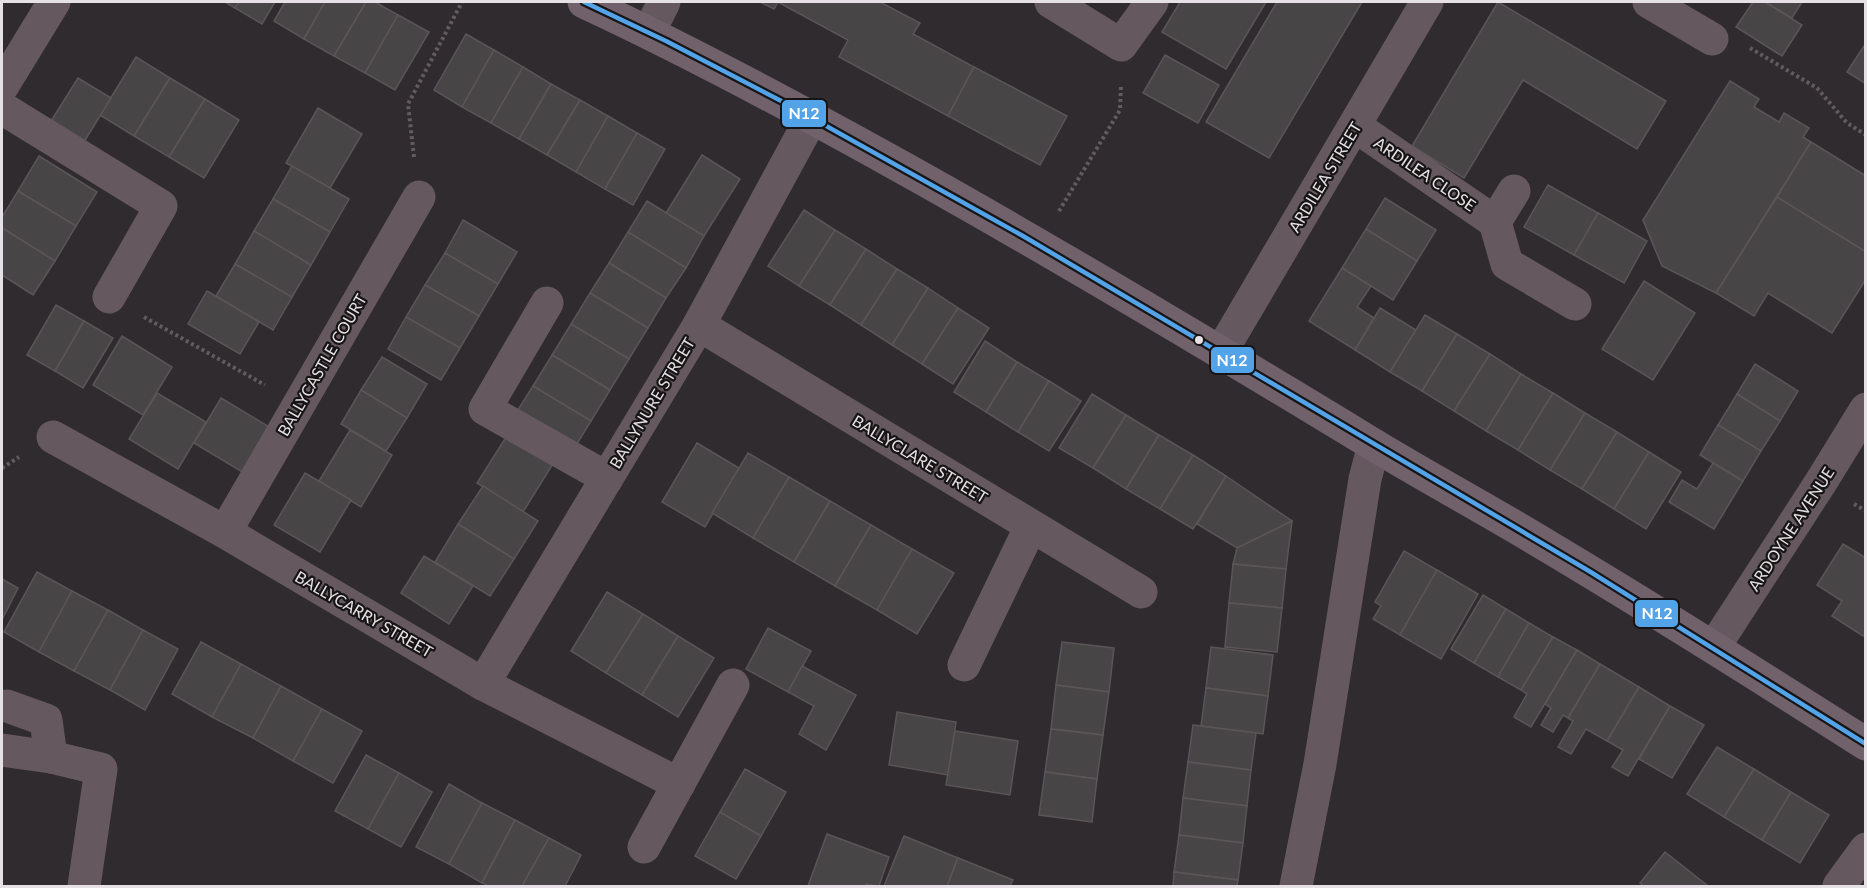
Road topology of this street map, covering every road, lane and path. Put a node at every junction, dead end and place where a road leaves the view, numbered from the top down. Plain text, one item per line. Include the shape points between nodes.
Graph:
1 (54, 2) edge
2 (462, 2) edge
3 (584, 2) edge
4 (664, 2) edge
5 (1051, 2) edge
6 (1152, 2) edge
7 (1427, 2) edge
8 (1670, 6) edge
9 (649, 32) junction
10 (1712, 39) joint
11 (1121, 45) junction
12 (6, 69) edge
13 (2, 108) edge
14 (812, 117) junction
15 (1355, 126) junction
16 (1866, 135) edge
17 (1514, 191) dead end
18 (419, 197) joint
19 (1495, 222) junction
20 (1039, 244) junction
21 (109, 297) joint
22 (548, 303) dead end
23 (1575, 304) dead end
24 (699, 325) junction
25 (1221, 352) junction
26 (299, 404) junction
27 (1866, 409) edge
28 (53, 437) dead end
29 (1374, 445) junction
30 (607, 478) junction
31 (1031, 526) junction
32 (225, 532) junction
33 (1141, 592) dead end
34 (1714, 647) junction
35 (964, 665) dead end
36 (483, 684) junction
37 (733, 685) dead end
38 (7, 706) dead end
39 (1866, 744) edge
40 (2, 750) edge
41 (51, 757) junction
42 (678, 784) junction
43 (644, 847) dead end
44 (1866, 849) edge
45 (84, 886) edge
46 (1296, 886) edge
47 (1839, 886) edge

1 - 12 street
2 - 18 path via 408,104
3 - 9 main road
4 - 9 street
5 - 11 street
6 - 11 street
7 - 15 street, ARDILEA STREET
8 - 10 street
9 - 14 main road
10 - 16 path via 1746,46 1817,88 1847,123
11 - 20 path via 1120,110
13 - 21 street via 161,206
14 - 20 main road
14 - 24 street, BALLYNURE STREET
15 - 19 street, ARDILEA CLOSE
15 - 25 street, ARDILEA STREET
17 - 19 street
18 - 26 street, BALLYCASTLE COURT
19 - 23 street via 1507,264
20 - 25 main road
21 - 26 path
22 - 30 street via 485,409
24 - 30 street, BALLYNURE STREET
24 - 31 street, BALLYCLARE STREET
25 - 29 main road
26 - 32 street, BALLYCASTLE COURT
27 - 34 street, ARDOYNE AVENUE
28 - 32 street, BALLYCARRY STREET
29 - 34 main road
29 - 46 street
30 - 36 street, BALLYNURE STREET
31 - 33 street, BALLYCLARE STREET
31 - 35 street
32 - 36 street, BALLYCARRY STREET
34 - 39 main road
36 - 42 street, BALLYCARRY STREET
37 - 42 street
38 - 41 street via 46,720
40 - 41 street
41 - 45 street via 101,769
42 - 43 street
44 - 47 street

